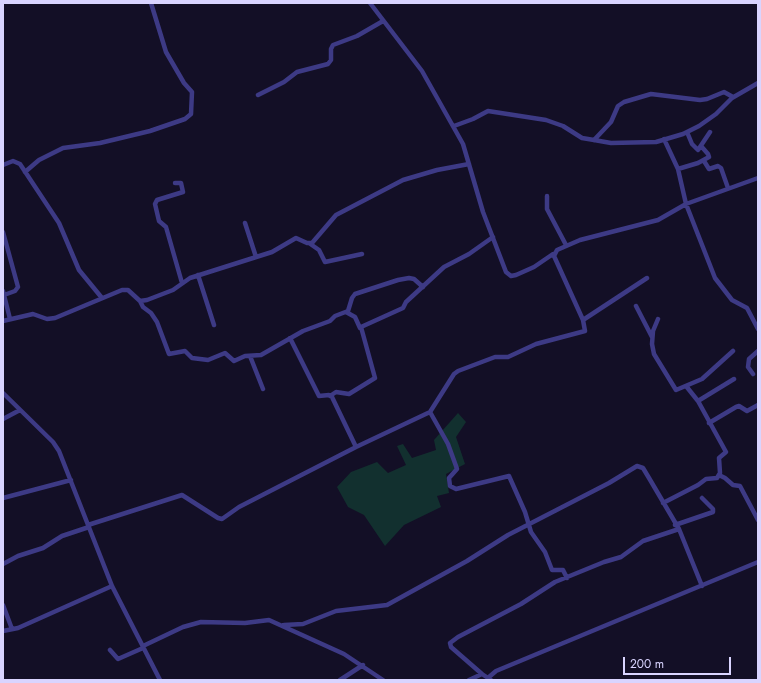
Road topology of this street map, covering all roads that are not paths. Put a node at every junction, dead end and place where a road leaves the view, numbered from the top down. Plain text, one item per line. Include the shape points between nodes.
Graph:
1 (151, 3) edge
2 (370, 3) edge
3 (383, 21) junction
4 (758, 83) edge
5 (258, 95) dead end
6 (734, 97) junction
7 (454, 126) junction
8 (687, 132) junction
9 (710, 132) dead end
10 (664, 139) junction
11 (594, 140) junction
12 (701, 146) junction
13 (704, 161) junction
14 (469, 164) junction
15 (3, 165) edge
16 (678, 169) junction
17 (25, 172) junction
18 (758, 178) edge
19 (175, 183) dead end
20 (728, 188) junction
21 (547, 196) dead end
22 (686, 204) junction
23 (245, 223) dead end
24 (3, 236) edge
25 (493, 237) junction
26 (309, 243) junction
27 (566, 245) junction
28 (362, 254) dead end
29 (553, 254) junction
30 (256, 257) junction
31 (198, 275) junction
32 (647, 278) dead end
33 (182, 283) junction
34 (423, 287) junction
35 (4, 293) edge
36 (102, 298) junction
37 (140, 301) junction
38 (636, 306) dead end
39 (346, 312) junction
40 (10, 319) junction
41 (658, 319) dead end
42 (583, 320) junction
43 (3, 321) edge
44 (214, 325) dead end
45 (360, 328) junction
46 (758, 329) edge
47 (290, 338) junction
48 (652, 338) junction
49 (733, 351) dead end
50 (758, 351) edge
51 (250, 356) junction
52 (753, 374) dead end
53 (734, 379) dead end
54 (686, 386) junction
55 (263, 389) dead end
56 (3, 393) edge
57 (330, 396) junction
58 (698, 401) junction
59 (758, 405) edge
60 (20, 410) junction
61 (430, 412) junction
62 (3, 419) edge
63 (709, 423) junction
64 (356, 446) junction
65 (719, 475) junction
66 (71, 480) junction
67 (3, 498) edge
68 (702, 498) dead end
69 (663, 502) junction
70 (758, 520) edge
71 (528, 525) junction
72 (675, 525) junction
73 (89, 526) junction
74 (679, 529) junction
75 (758, 562) edge
76 (3, 564) edge
77 (567, 578) junction
78 (112, 586) junction
79 (702, 586) junction
80 (3, 605) edge
81 (284, 625) junction
82 (12, 629) junction
83 (3, 631) edge
84 (143, 647) junction
85 (110, 650) dead end
86 (363, 665) junction
87 (482, 674) junction
88 (490, 679) edge
89 (160, 680) edge
90 (340, 680) edge
91 (383, 680) edge
92 (469, 680) edge

1 - 17 street via 166,52 192,92 191,114 185,119 150,131 100,143 62,148 39,160
2 - 3 street
3 - 5 street via 357,36 333,45 328,64 297,72 284,82
3 - 7 street via 422,72
4 - 6 street
6 - 8 street via 716,114
6 - 11 street via 724,92 700,100 651,94 624,102 618,106 611,122
7 - 11 street via 488,111 546,120 563,126 582,138
7 - 14 street
8 - 10 street
8 - 12 street via 698,150
9 - 12 street
10 - 11 street via 618,143
10 - 16 street
12 - 13 street via 709,156
13 - 16 street
13 - 20 street via 709,169 718,166 721,168
14 - 25 street
14 - 26 street via 437,170 396,183 336,215 315,240
15 - 17 street via 17,161
16 - 22 street
17 - 36 street via 64,230 79,270
18 - 20 street
19 - 33 street via 181,183 183,192 157,200 155,204 159,221 166,227
20 - 22 street
21 - 27 street via 547,209
22 - 27 street via 658,220
22 - 46 street via 715,278 732,300 747,308
23 - 30 street
24 - 35 street via 18,288
25 - 29 street via 505,269 511,276 534,267
25 - 34 street via 446,266
26 - 28 street via 319,250 325,262
26 - 30 street via 296,238 272,252
27 - 29 street
29 - 42 street
30 - 31 street
31 - 33 street
31 - 44 street
32 - 42 street
33 - 37 street via 168,292
34 - 39 street via 412,279 398,280 355,294
34 - 45 street via 402,309
35 - 40 street
36 - 37 street via 126,290
36 - 40 street via 60,317 47,319 28,315
37 - 51 street via 157,322 169,354 185,351 192,358 208,360 225,353 233,361
38 - 48 street
39 - 45 street via 355,317
39 - 47 street
40 - 43 street
41 - 48 street
42 - 61 street via 583,331 536,344 508,357 495,357 456,372
45 - 57 street via 376,378 349,394 336,392
47 - 51 street via 264,354
47 - 57 street via 318,395
48 - 54 street via 654,354 673,387 676,390
49 - 54 street via 702,379
50 - 52 street via 749,359 748,367
51 - 55 street
53 - 58 street
54 - 58 street
56 - 60 street
57 - 64 street
58 - 63 street
59 - 63 street via 747,411 736,406
60 - 62 street
60 - 66 street via 56,446
61 - 64 street
61 - 71 street via 448,444 457,469 449,478 450,486 456,489 508,476 525,512
63 - 65 street via 726,451 719,458
64 - 73 street via 239,507 222,519 182,495
65 - 69 street via 714,479 706,479
65 - 70 street via 733,485 741,487
66 - 67 street
66 - 73 street
68 - 72 street via 713,512
69 - 71 street via 643,468 637,466
69 - 72 street
71 - 77 street via 545,552 552,570 563,570
71 - 81 street via 381,607 336,611 303,624
72 - 74 street
73 - 76 street
73 - 78 street
74 - 77 street via 643,542 621,557
74 - 79 street
75 - 79 street
77 - 87 street via 555,582 450,643 451,648
78 - 82 street
78 - 84 street
79 - 88 street via 496,671
80 - 82 street
81 - 84 street via 265,620 245,623 201,622 183,627
81 - 86 street
82 - 83 street
84 - 85 street via 118,659
84 - 89 street
86 - 90 street
86 - 91 street
87 - 88 street
87 - 92 street

